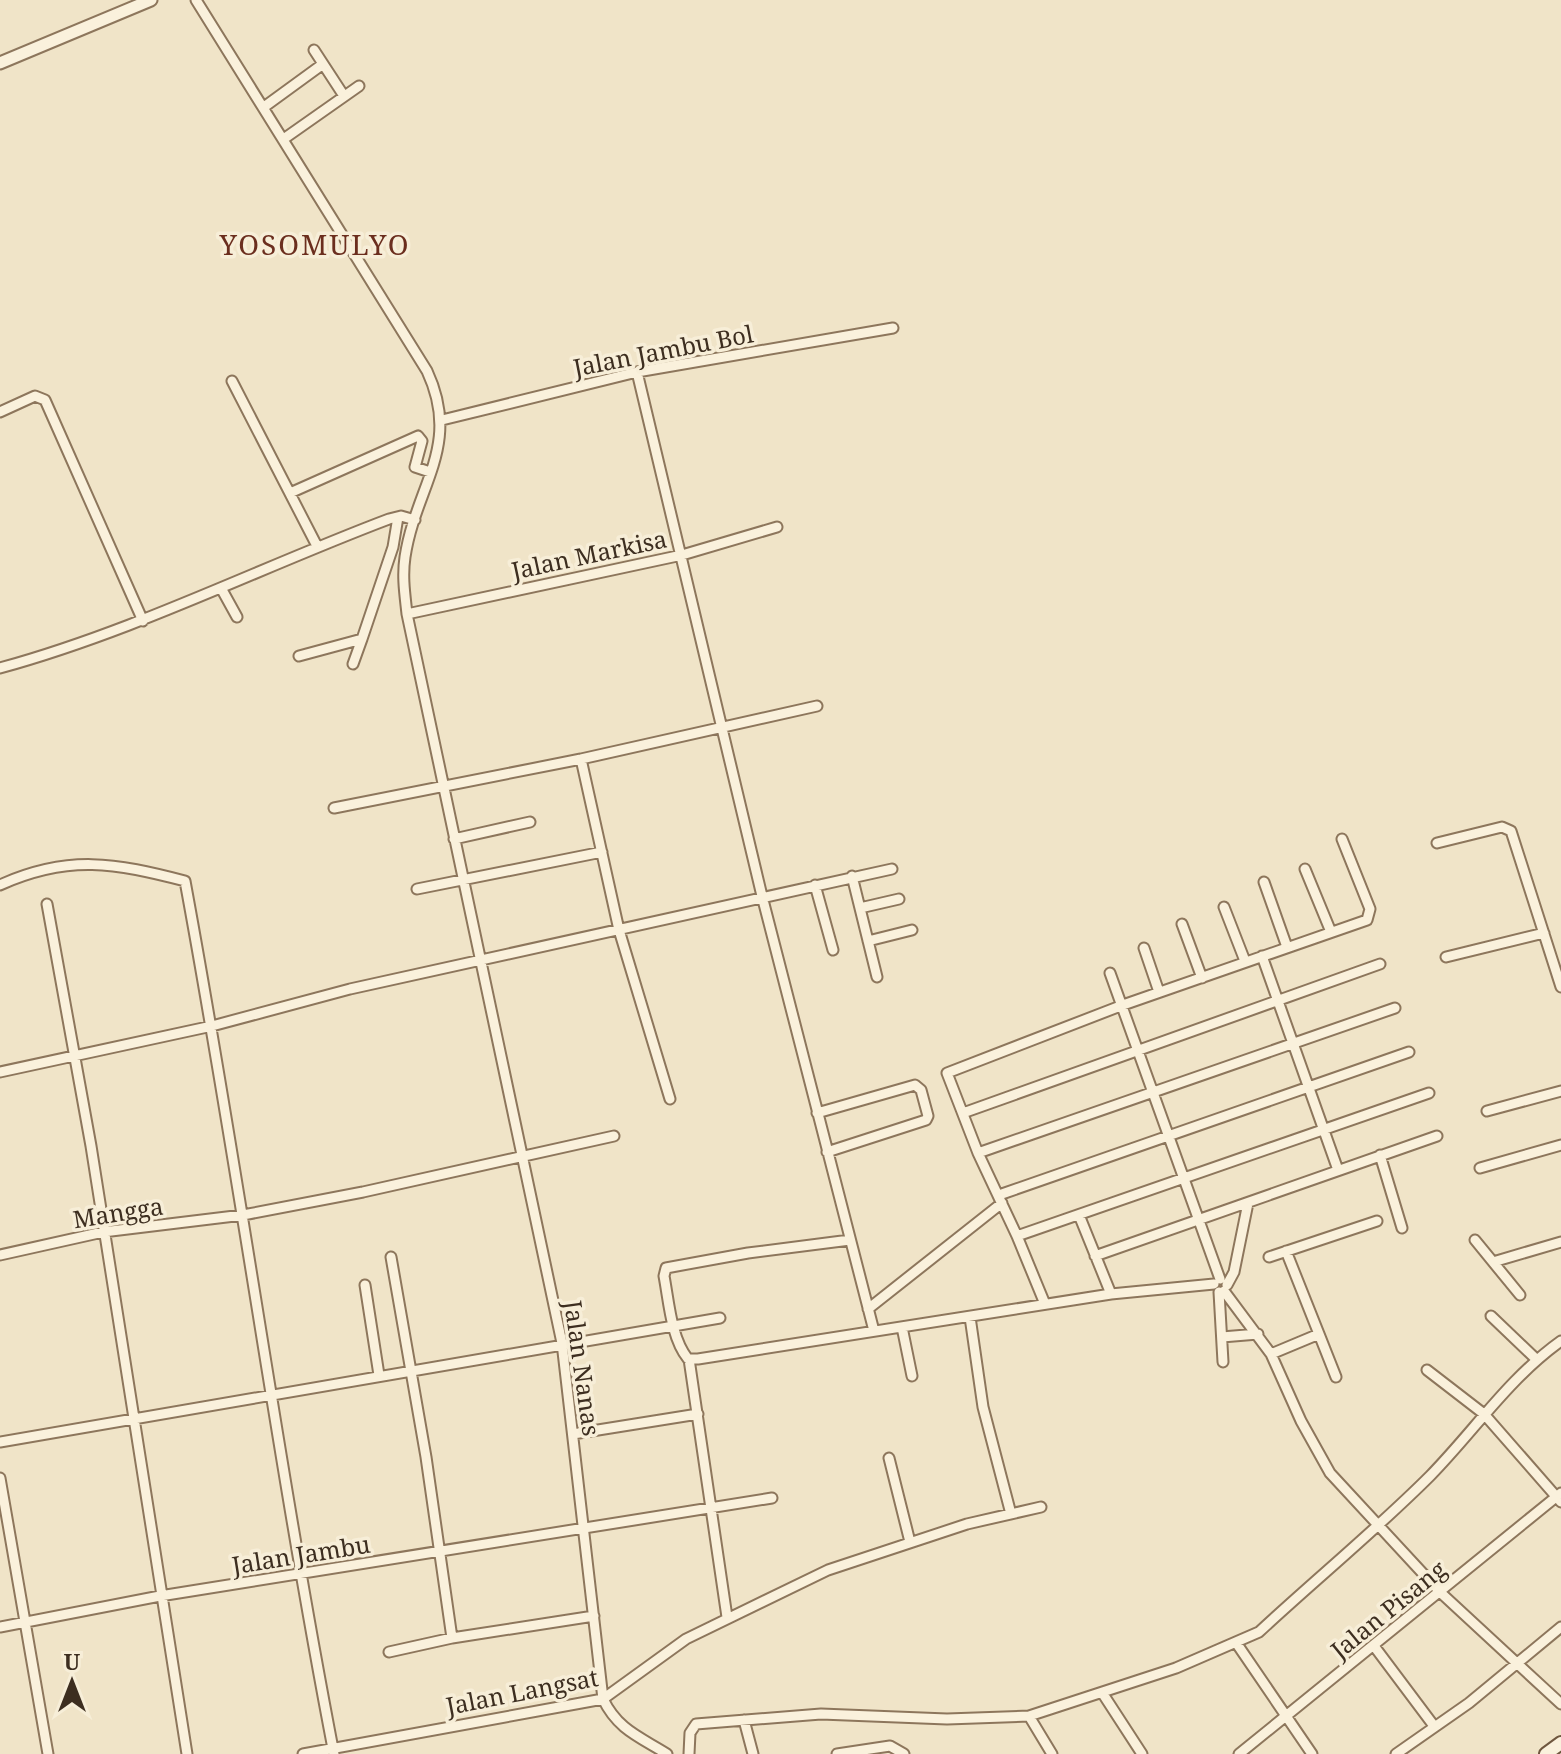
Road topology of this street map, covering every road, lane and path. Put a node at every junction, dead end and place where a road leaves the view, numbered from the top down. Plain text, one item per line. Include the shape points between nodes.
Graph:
1 (151, 0) edge
2 (196, 0) edge
3 (314, 50) dead end
4 (0, 63) edge
5 (323, 64) junction
6 (359, 86) dead end
7 (344, 96) junction
8 (264, 107) junction
9 (285, 138) junction
10 (893, 328) dead end
11 (637, 372) junction
12 (232, 381) dead end
13 (0, 412) edge
14 (442, 420) junction
15 (430, 472) junction
16 (290, 493) junction
17 (406, 518) junction
18 (777, 527) dead end
19 (317, 546) junction
20 (682, 555) junction
21 (221, 588) junction
22 (407, 614) junction
23 (237, 617) dead end
24 (143, 621) junction
25 (362, 639) junction
26 (299, 656) dead end
27 (353, 664) dead end
28 (0, 668) edge
29 (817, 706) dead end
30 (721, 727) junction
31 (581, 759) junction
32 (442, 786) junction
33 (334, 808) dead end
34 (530, 822) dead end
35 (454, 839) junction
36 (1342, 839) dead end
37 (1437, 843) dead end
38 (602, 852) junction
39 (892, 869) dead end
40 (1305, 869) dead end
41 (852, 876) junction
42 (462, 879) junction
43 (1264, 882) dead end
44 (0, 885) edge
45 (815, 885) junction
46 (417, 889) dead end
47 (762, 896) junction
48 (899, 899) dead end
49 (47, 904) dead end
50 (1224, 907) dead end
51 (860, 908) junction
52 (1182, 924) dead end
53 (619, 930) junction
54 (912, 930) dead end
55 (1331, 932) junction
56 (1544, 933) junction
57 (868, 941) junction
58 (1287, 947) junction
59 (1144, 948) dead end
60 (833, 950) dead end
61 (1556, 952) edge
62 (1262, 956) junction
63 (1446, 957) dead end
64 (480, 961) junction
65 (1245, 961) junction
66 (1380, 964) dead end
67 (1110, 973) dead end
68 (877, 977) dead end
69 (1202, 978) junction
70 (1561, 987) edge
71 (1159, 992) junction
72 (1278, 999) junction
73 (1123, 1005) junction
74 (1395, 1008) dead end
75 (212, 1026) junction
76 (1294, 1043) junction
77 (1138, 1050) junction
78 (1409, 1052) dead end
79 (74, 1055) junction
80 (0, 1072) edge
81 (1307, 1086) junction
82 (1561, 1091) edge
83 (1153, 1092) junction
84 (1429, 1093) dead end
85 (670, 1099) dead end
86 (1487, 1111) dead end
87 (817, 1113) junction
88 (963, 1113) junction
89 (1323, 1127) junction
90 (1169, 1134) junction
91 (614, 1136) dead end
92 (1437, 1136) dead end
93 (1561, 1145) edge
94 (827, 1152) junction
95 (978, 1153) junction
96 (525, 1155) junction
97 (1380, 1155) junction
98 (1480, 1168) dead end
99 (1338, 1170) junction
100 (1182, 1177) junction
101 (1000, 1199) junction
102 (1248, 1203) junction
103 (243, 1215) junction
104 (1079, 1215) junction
105 (1198, 1221) junction
106 (1377, 1221) dead end
107 (1402, 1228) dead end
108 (103, 1232) junction
109 (1017, 1236) junction
110 (850, 1240) junction
111 (1475, 1240) dead end
112 (1561, 1242) edge
113 (1286, 1251) junction
114 (0, 1255) edge
115 (1095, 1256) junction
116 (391, 1257) dead end
117 (1269, 1257) dead end
118 (1493, 1262) junction
119 (365, 1285) dead end
120 (1221, 1286) junction
121 (1111, 1294) junction
122 (1520, 1295) dead end
123 (1045, 1304) junction
124 (868, 1309) junction
125 (1491, 1316) dead end
126 (970, 1317) junction
127 (720, 1318) dead end
128 (673, 1324) junction
129 (902, 1327) junction
130 (874, 1331) junction
131 (1258, 1334) junction
132 (1319, 1334) junction
133 (1222, 1337) junction
134 (1561, 1341) edge
135 (562, 1343) junction
136 (1271, 1354) junction
137 (689, 1359) junction
138 (1536, 1359) junction
139 (1223, 1362) dead end
140 (410, 1369) junction
141 (1427, 1370) dead end
142 (379, 1375) junction
143 (912, 1376) dead end
144 (1336, 1377) dead end
145 (270, 1395) junction
146 (698, 1414) junction
147 (1484, 1414) junction
148 (135, 1420) junction
149 (573, 1434) junction
150 (0, 1442) edge
151 (889, 1458) dead end
152 (0, 1478) edge
153 (1560, 1497) edge
154 (772, 1498) dead end
155 (713, 1507) junction
156 (1041, 1507) dead end
157 (1011, 1514) junction
158 (584, 1526) junction
159 (1378, 1529) junction
160 (910, 1542) junction
161 (442, 1552) junction
162 (302, 1573) junction
163 (1441, 1593) junction
164 (160, 1596) junction
165 (594, 1616) junction
166 (727, 1617) junction
167 (24, 1622) junction
168 (0, 1627) edge
169 (1561, 1627) edge
170 (452, 1638) junction
171 (1237, 1644) junction
172 (1374, 1646) junction
173 (389, 1652) dead end
174 (1517, 1665) junction
175 (1103, 1694) junction
176 (603, 1699) junction
177 (1561, 1704) edge
178 (1029, 1716) junction
179 (1285, 1719) junction
180 (744, 1720) junction
181 (1434, 1726) junction
182 (1561, 1743) edge
183 (334, 1751) edge
184 (48, 1754) edge
185 (187, 1754) edge
186 (303, 1754) edge
187 (667, 1754) edge
188 (689, 1754) edge
189 (753, 1754) edge
190 (837, 1754) edge
191 (904, 1754) edge
192 (1052, 1754) edge
193 (1142, 1754) edge
194 (1239, 1754) edge
195 (1312, 1754) edge
196 (1396, 1754) edge
197 (1546, 1754) edge

1 - 4 street
2 - 8 street
3 - 5 street
5 - 7 street
5 - 8 street
6 - 7 street
7 - 9 street
8 - 9 street
9 - 14 street via 427,371
10 - 11 street, Jalan Jambu Bol
11 - 14 street, Jalan Jambu Bol
11 - 20 street
12 - 16 street
13 - 24 street via 35,396 45,400
14 - 15 street
15 - 16 street via 415,467 422,441 418,436
15 - 17 street
16 - 19 street
17 - 19 street
17 - 22 street, Jalan Nanas
17 - 25 street
18 - 20 street, Jalan Markisa
19 - 21 street
20 - 22 street, Jalan Markisa
20 - 30 street
21 - 23 street
21 - 24 street
22 - 32 street, Jalan Nanas
24 - 28 street
25 - 26 street
25 - 27 street
29 - 30 street
30 - 31 street
30 - 47 street
31 - 32 street
31 - 38 street
32 - 33 street
32 - 35 street, Jalan Nanas
34 - 35 street
35 - 42 street, Jalan Nanas
36 - 55 street via 1370,915
37 - 56 street via 1508,829
38 - 42 street
38 - 53 street
39 - 41 street
40 - 55 street
41 - 45 street
41 - 51 street
42 - 46 street
42 - 64 street, Jalan Nanas
43 - 58 street
44 - 75 street via 51,866 96,862 185,881
45 - 47 street
45 - 60 street
47 - 53 street
47 - 87 street
48 - 51 street
49 - 79 street
50 - 65 street
51 - 57 street
52 - 69 street
53 - 64 street
53 - 85 street
54 - 57 street
55 - 58 street
56 - 61 street
56 - 63 street
57 - 68 street
58 - 62 street
59 - 71 street
61 - 70 street
62 - 65 street
62 - 72 street
64 - 75 street
64 - 96 street, Jalan Nanas
65 - 69 street
66 - 72 street
67 - 73 street
69 - 71 street
71 - 73 street
72 - 76 street
72 - 77 street
73 - 77 street
73 - 88 street via 948,1071
74 - 76 street
75 - 79 street
75 - 103 street
76 - 81 street
76 - 83 street
77 - 83 street
77 - 88 street
78 - 81 street
79 - 80 street
79 - 108 street
81 - 89 street
81 - 90 street
82 - 86 street
83 - 90 street
83 - 95 street
84 - 89 street
87 - 94 street
87 - 94 street via 915,1085 928,1116
88 - 95 street
89 - 99 street
89 - 100 street
90 - 100 street
90 - 101 street
91 - 96 street, Mangga
92 - 97 street
93 - 98 street
94 - 110 street
95 - 101 street
96 - 103 street, Mangga
96 - 135 street, Jalan Nanas
97 - 99 street
97 - 107 street
99 - 102 street
100 - 104 street
100 - 105 street
101 - 109 street
101 - 124 street
102 - 105 street
102 - 120 street via 1234,1272
103 - 108 street, Mangga
103 - 145 street
104 - 109 street
104 - 115 street
105 - 115 street
105 - 120 street
106 - 113 street
108 - 114 street, Mangga
108 - 148 street
109 - 123 street
110 - 124 street
110 - 128 street via 666,1268
111 - 118 street
112 - 118 street
113 - 117 street
113 - 132 street
115 - 121 street
116 - 140 street
118 - 122 street
119 - 142 street
120 - 121 street
120 - 131 street
120 - 133 street
121 - 123 street
123 - 126 street
124 - 130 street
125 - 138 street
126 - 129 street
126 - 157 street via 983,1407
127 - 128 street
128 - 135 street
128 - 137 street
129 - 130 street
129 - 143 street
130 - 137 street
131 - 133 street
131 - 136 street
132 - 136 street
132 - 144 street
133 - 139 street
134 - 138 street
135 - 140 street
135 - 149 street, Jalan Nanas
136 - 159 street via 1330,1473
137 - 146 street
138 - 147 street
140 - 142 street
140 - 161 street
141 - 147 street
142 - 145 street
145 - 148 street
145 - 162 street
146 - 149 street
146 - 155 street
147 - 153 street
147 - 159 street
148 - 150 street
148 - 164 street
149 - 158 street, Jalan Nanas
151 - 160 street
152 - 167 street
153 - 163 street, Jalan Pisang
154 - 155 street, Jalan Jambu
155 - 158 street, Jalan Jambu
155 - 166 street
156 - 157 street, Jalan Langsat
157 - 160 street, Jalan Langsat
158 - 161 street, Jalan Jambu
158 - 165 street, Jalan Nanas
159 - 163 street
159 - 171 street via 1259,1632
160 - 166 street, Jalan Langsat via 828,1570
161 - 162 street, Jalan Jambu
161 - 170 street
162 - 164 street, Jalan Jambu
162 - 183 street
163 - 172 street, Jalan Pisang
163 - 174 street
164 - 167 street, Jalan Jambu
164 - 185 street
165 - 170 street
165 - 176 street, Jalan Nanas
166 - 176 street, Jalan Langsat via 686,1639
167 - 168 street, Jalan Jambu
167 - 184 street
169 - 174 street
170 - 173 street
171 - 175 street
171 - 179 street
172 - 179 street, Jalan Pisang
172 - 181 street
174 - 177 street
174 - 181 street
175 - 178 street
175 - 193 street
176 - 183 street, Jalan Langsat
176 - 187 street, Jalan Nanas via 630,1735
178 - 180 street via 821,1714
178 - 192 street
179 - 194 street, Jalan Pisang
179 - 195 street
180 - 188 street via 696,1724
180 - 189 street
181 - 196 street
182 - 197 main road
183 - 186 street, Jalan Langsat
190 - 191 street via 890,1746

